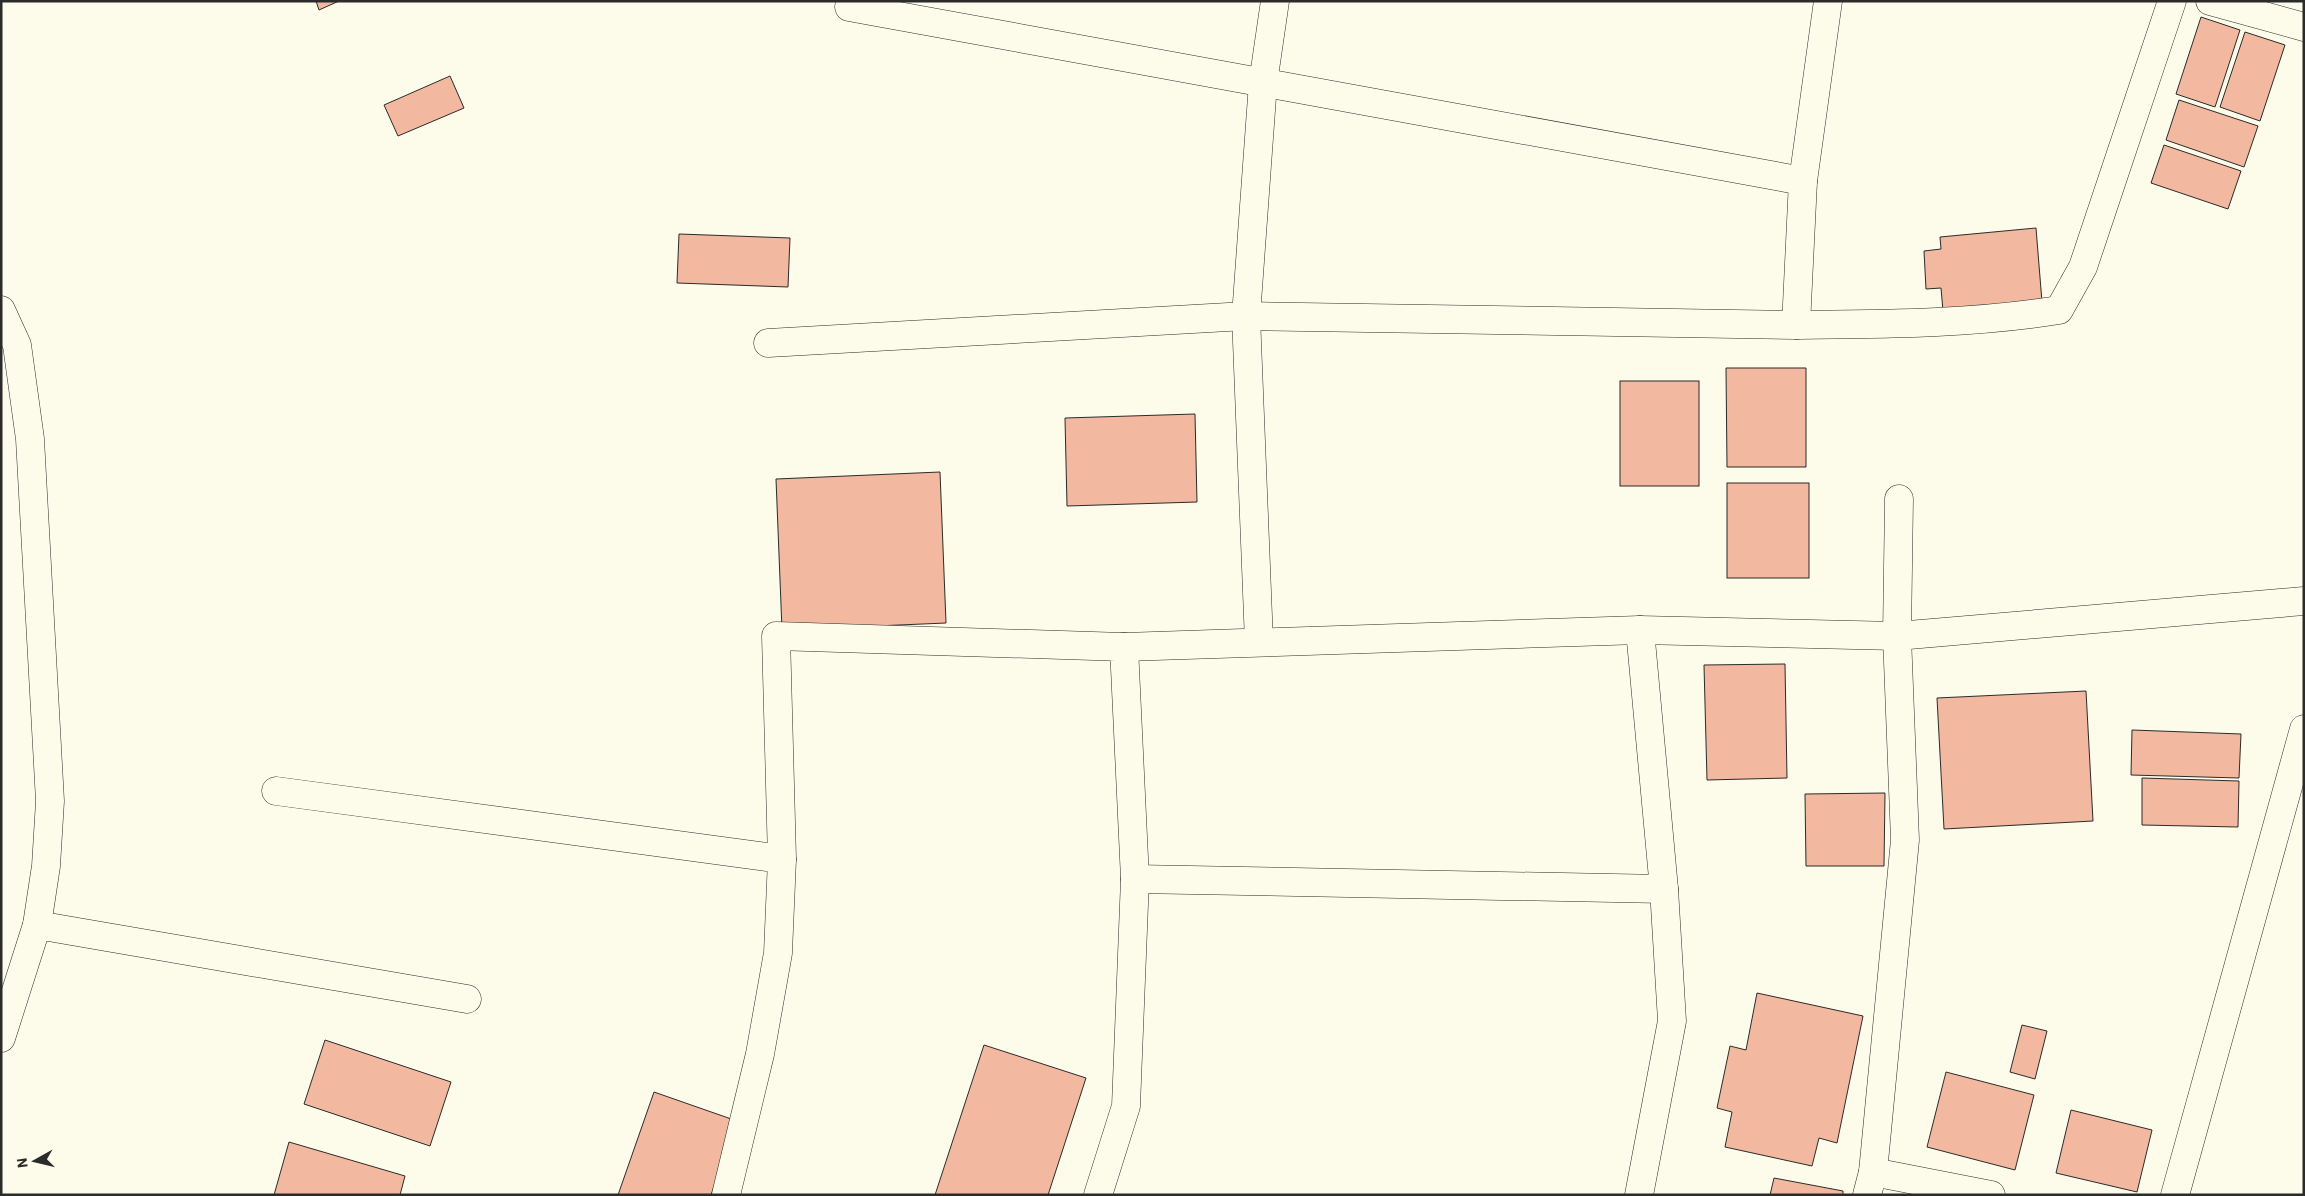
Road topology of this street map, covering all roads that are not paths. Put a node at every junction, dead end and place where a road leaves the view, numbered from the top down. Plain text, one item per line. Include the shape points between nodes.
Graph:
1 (1275, 1) edge
2 (1828, 1) edge
3 (2172, 1) edge
4 (2210, 1) edge
5 (849, 7) dead end
6 (2304, 27) edge
7 (1263, 83) junction
8 (1803, 181) junction
9 (1, 310) edge
10 (1246, 316) junction
11 (1796, 325) junction
12 (768, 343) dead end
13 (1898, 499) dead end
14 (2304, 601) edge
15 (1640, 630) junction
16 (1897, 636) junction
17 (1259, 642) junction
18 (1124, 647) junction
19 (2304, 729) edge
20 (276, 791) dead end
21 (782, 859) junction
22 (1136, 879) junction
23 (1664, 889) junction
24 (37, 925) junction
25 (467, 999) dead end
26 (1, 1038) edge
27 (1870, 1183) edge
28 (726, 1195) edge
29 (1098, 1195) edge
30 (1639, 1195) edge
31 (1991, 1195) edge
32 (2175, 1195) edge

1 - 7 street
2 - 8 street
3 - 11 street via 2083,267 2058,310 2025,316 1912,323
4 - 6 street
5 - 7 street
7 - 8 street
7 - 10 street
8 - 11 street
9 - 24 street via 17,345 31,449 50,801 46,866
10 - 11 street
10 - 12 street
10 - 17 street
13 - 16 street
14 - 16 street
15 - 16 street
15 - 17 street
15 - 23 street
16 - 27 street via 1905,840
17 - 18 street
18 - 21 street via 776,636
18 - 22 street
19 - 32 street
20 - 21 street
21 - 28 street via 778,953 760,1054
22 - 23 street
22 - 29 street via 1126,1106
23 - 30 street via 1672,1021
24 - 25 street
24 - 26 street
27 - 31 street

